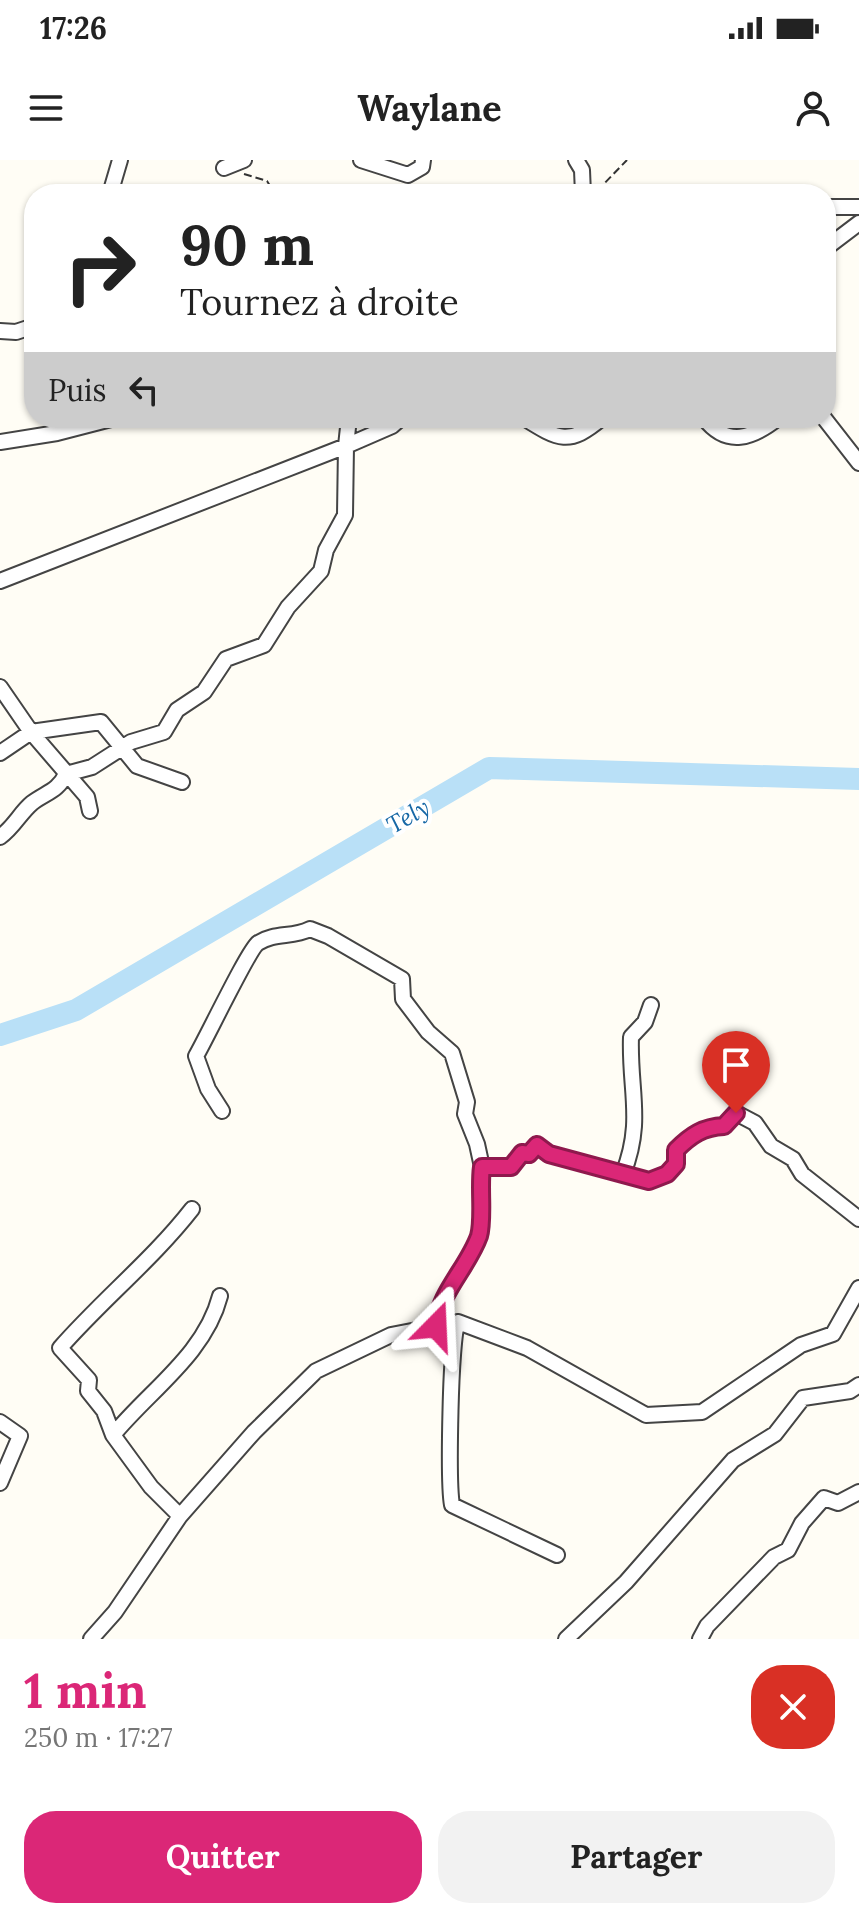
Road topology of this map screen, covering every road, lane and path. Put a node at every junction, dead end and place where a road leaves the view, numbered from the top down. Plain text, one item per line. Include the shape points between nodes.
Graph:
1 (120, 160) edge
2 (244, 160) edge
3 (361, 160) edge
4 (423, 160) edge
5 (576, 160) edge
6 (627, 160) edge
7 (224, 168) joint
8 (113, 184) edge
9 (269, 184) edge
10 (583, 184) edge
11 (603, 184) edge
12 (836, 207) edge
13 (859, 207) edge
14 (859, 223) edge
15 (836, 240) edge
16 (24, 329) edge
17 (0, 331) edge
18 (76, 428) edge
19 (348, 428) edge
20 (387, 428) edge
21 (543, 428) edge
22 (590, 428) edge
23 (712, 428) edge
24 (766, 428) edge
25 (832, 428) edge
26 (0, 442) edge
27 (346, 446) junction
28 (859, 463) edge
29 (0, 581) edge
30 (0, 687) edge
31 (31, 732) junction
32 (123, 749) junction
33 (0, 753) edge
34 (66, 774) junction
35 (182, 782) dead end
36 (90, 811) dead end
37 (0, 837) edge
38 (651, 1005) dead end
39 (222, 1111) dead end
40 (482, 1167) junction
41 (623, 1174) junction
42 (192, 1209) dead end
43 (859, 1219) edge
44 (859, 1288) edge
45 (220, 1296) dead end
46 (458, 1322) junction
47 (436, 1326) junction
48 (859, 1385) edge
49 (0, 1422) edge
50 (113, 1435) junction
51 (0, 1483) edge
52 (859, 1492) edge
53 (180, 1516) junction
54 (557, 1555) dead end
55 (91, 1639) edge
56 (566, 1639) edge
57 (700, 1639) edge

1 - 8 street
2 - 7 street
3 - 4 street via 408,175 422,167
5 - 10 street
6 - 11 path
7 - 9 path
12 - 13 street
14 - 15 street
16 - 17 street
18 - 26 street
19 - 27 street
20 - 27 street
21 - 22 street via 562,438 580,437
23 - 24 street via 738,439
25 - 28 street
27 - 29 street
27 - 32 street via 345,515 321,571 288,607 264,645 226,659 204,692 177,710 164,732
30 - 31 street
31 - 32 street via 101,722
31 - 33 street
31 - 34 street
32 - 34 street via 92,767
32 - 35 street via 137,766
34 - 36 street via 87,797
34 - 37 street via 59,788 31,804
38 - 41 street via 631,1037 637,1111
39 - 40 street via 196,1056 254,945 274,935 294,937 310,929 402,979 403,999 452,1053
40 - 41 street via 511,1167 537,1145 549,1154
40 - 47 street via 481,1231 470,1260 438,1310
41 - 43 street via 649,1181 667,1174 676,1164 676,1150 690,1136 724,1126 736,1113 755,1123 771,1146 793,1159 802,1174
42 - 50 street via 60,1348 89,1380 88,1391 104,1411
44 - 46 street via 833,1334 801,1345 702,1412 646,1415 527,1348
45 - 50 street via 202,1339
46 - 47 street
46 - 54 street via 452,1331 450,1386 452,1505
47 - 53 street via 391,1335 316,1371
48 - 56 street via 803,1398 775,1434 733,1460 626,1582
49 - 51 street via 20,1436
50 - 53 street
52 - 57 street via 838,1503 824,1498 788,1550 774,1557
53 - 55 street

